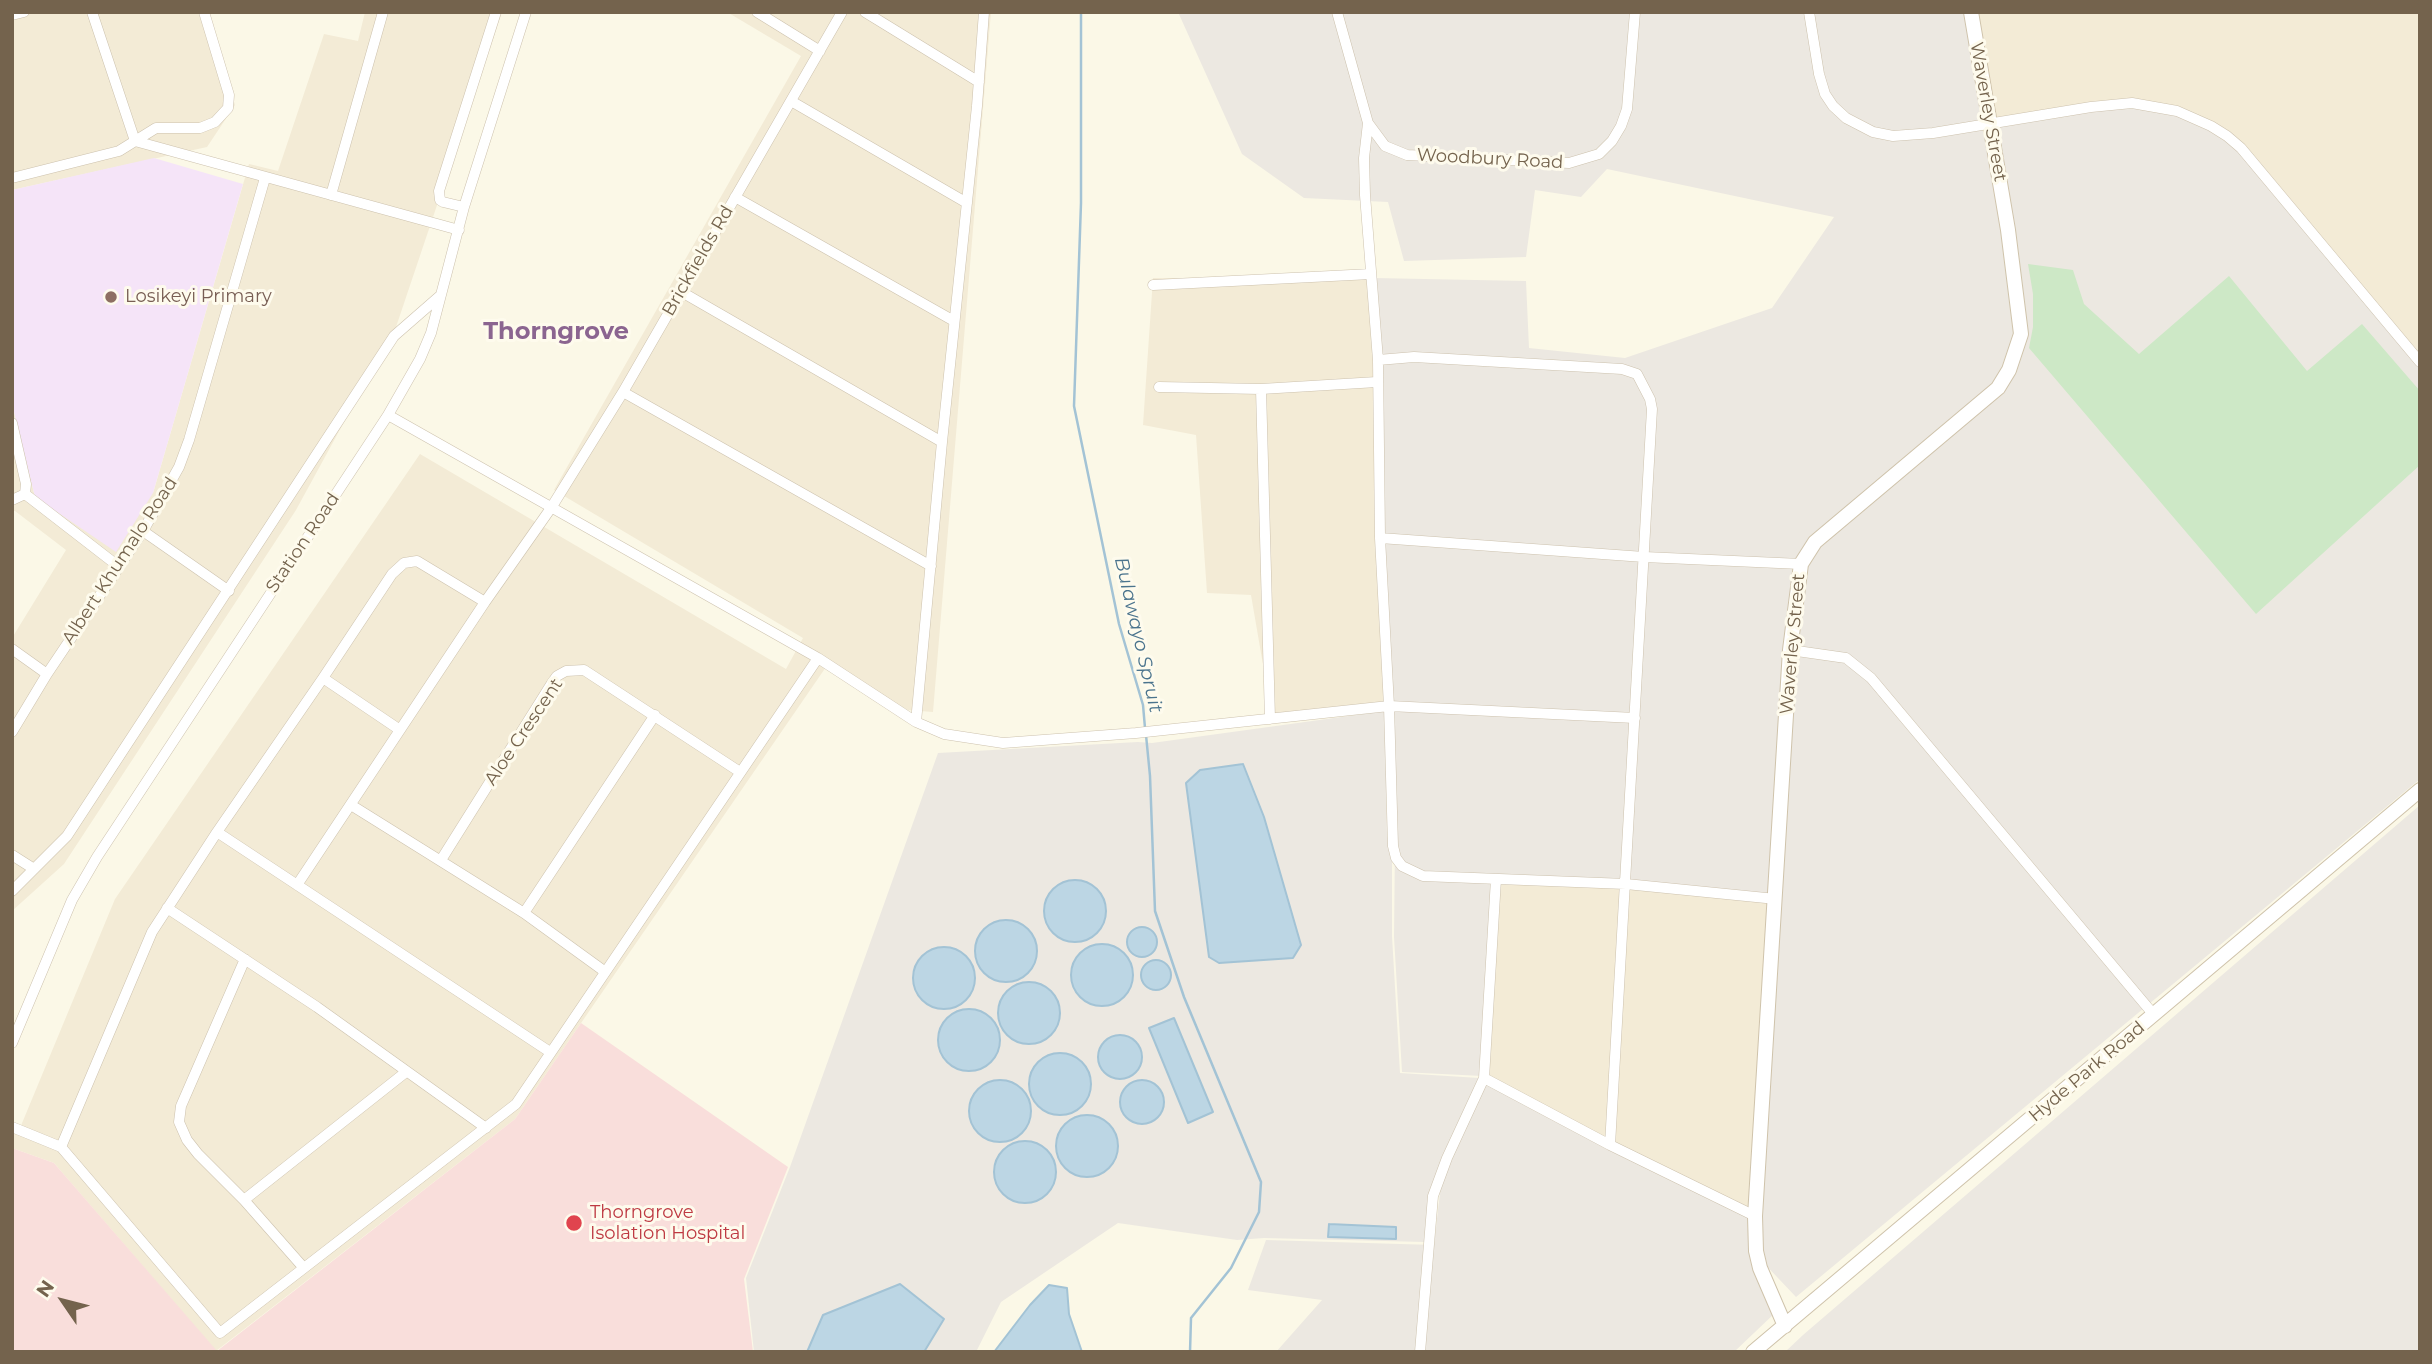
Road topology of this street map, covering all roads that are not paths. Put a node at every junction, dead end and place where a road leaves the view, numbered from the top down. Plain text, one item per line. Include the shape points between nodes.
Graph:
1 (24, 12) edge
2 (92, 12) edge
3 (204, 12) edge
4 (383, 12) edge
5 (496, 12) edge
6 (526, 12) edge
7 (757, 12) edge
8 (842, 12) edge
9 (865, 12) edge
10 (984, 12) edge
11 (1337, 12) edge
12 (1635, 12) edge
13 (1809, 12) edge
14 (1971, 12) edge
15 (12, 15) edge
16 (820, 51) junction
17 (979, 82) junction
18 (791, 102) junction
19 (1368, 123) junction
20 (1990, 124) junction
21 (135, 141) junction
22 (12, 178) edge
23 (265, 178) junction
24 (331, 195) junction
25 (735, 197) junction
26 (967, 204) junction
27 (464, 207) junction
28 (460, 230) junction
29 (1371, 274) junction
30 (1153, 285) dead end
31 (680, 291) junction
32 (441, 295) junction
33 (954, 321) junction
34 (1378, 360) junction
35 (2420, 362) edge
36 (1377, 382) junction
37 (1159, 387) dead end
38 (1261, 389) junction
39 (623, 391) junction
40 (388, 415) junction
41 (12, 423) edge
42 (942, 442) junction
43 (25, 494) junction
44 (12, 499) edge
45 (551, 508) junction
46 (143, 531) junction
47 (1380, 538) junction
48 (1644, 557) junction
49 (1801, 564) junction
50 (118, 565) junction
51 (931, 566) junction
52 (229, 591) junction
53 (485, 602) junction
54 (12, 649) edge
55 (1790, 650) junction
56 (818, 658) junction
57 (47, 674) junction
58 (323, 678) junction
59 (1390, 706) junction
60 (655, 715) junction
61 (1635, 718) junction
62 (1270, 719) junction
63 (916, 722) junction
64 (400, 730) junction
65 (12, 732) edge
66 (740, 772) junction
67 (2420, 790) edge
68 (351, 805) junction
69 (217, 832) junction
70 (12, 855) edge
71 (441, 860) junction
72 (34, 869) junction
73 (1496, 879) junction
74 (1626, 884) junction
75 (297, 885) junction
76 (12, 891) edge
77 (1776, 899) junction
78 (167, 908) junction
79 (524, 913) junction
80 (245, 959) junction
81 (604, 971) junction
82 (2154, 1015) junction
83 (12, 1043) edge
84 (550, 1052) junction
85 (406, 1072) junction
86 (1484, 1078) junction
87 (12, 1128) edge
88 (486, 1128) junction
89 (1610, 1145) junction
90 (61, 1147) junction
91 (244, 1200) junction
92 (1755, 1216) junction
93 (303, 1267) junction
94 (1786, 1326) junction
95 (1420, 1352) edge
96 (1753, 1352) edge

1 - 15 street
2 - 21 street
3 - 21 street via 226,82 228,108 208,126 156,128
4 - 24 street
5 - 27 street via 439,191 443,202
6 - 27 street, Station Road
7 - 16 street
8 - 16 street, Brickfields Rd
9 - 17 street
10 - 17 street
11 - 19 street
12 - 19 street, Woodbury Road via 1627,108 1612,141 1599,154 1569,163 1407,155 1385,146
13 - 20 street via 1825,94 1846,118 1893,136
14 - 20 street, Waverley Street
16 - 18 street, Brickfields Rd
17 - 26 street
18 - 25 street, Brickfields Rd
18 - 26 street
19 - 29 street via 1364,158
20 - 35 street via 2132,103 2177,111 2211,127 2241,148
20 - 49 street, Waverley Street via 2021,334 2009,370 1991,395 1815,542
21 - 22 street via 119,151
21 - 23 street
23 - 24 street
23 - 46 street, Albert Khumalo Road via 189,440
24 - 28 street
25 - 31 street, Brickfields Rd
25 - 33 street
26 - 33 street
27 - 28 street, Station Road
28 - 32 street, Station Road
29 - 30 street
29 - 34 street
31 - 39 street, Brickfields Rd
31 - 42 street
32 - 40 street, Station Road via 421,359
32 - 52 street via 394,335
33 - 42 street
34 - 36 street
34 - 48 street via 1414,356 1529,362 1637,374 1652,409
36 - 38 street
36 - 47 street
37 - 38 street
38 - 62 street
39 - 45 street, Brickfields Rd
39 - 51 street
40 - 45 street
40 - 83 street, Station Road via 97,857 72,900
41 - 43 street
42 - 51 street
43 - 44 street
43 - 50 street
45 - 53 street, Brickfields Rd
45 - 56 street
46 - 50 street, Albert Khumalo Road
46 - 52 street
47 - 48 street
47 - 59 street
48 - 49 street
48 - 61 street
49 - 55 street, Waverley Street
50 - 57 street, Albert Khumalo Road
51 - 63 street
52 - 72 street via 67,836
53 - 58 street via 417,561 404,563
53 - 64 street, Brickfields Rd
54 - 57 street
55 - 77 street, Waverley Street
55 - 82 street via 1846,658 1871,678
56 - 63 street
56 - 66 street
57 - 65 street, Albert Khumalo Road
58 - 64 street
58 - 69 street
59 - 61 street
59 - 62 street
59 - 73 street via 1396,858 1423,876
60 - 66 street, Aloe Crescent
60 - 71 street, Aloe Crescent via 584,670 557,676
60 - 79 street
61 - 74 street
62 - 63 street via 1003,743 944,734
64 - 68 street, Brickfields Rd
66 - 81 street
67 - 82 street, Hyde Park Road
68 - 71 street
68 - 75 street, Brickfields Rd
69 - 75 street
69 - 78 street
70 - 72 street
71 - 79 street
72 - 76 street
73 - 74 street
73 - 86 street
74 - 77 street
74 - 89 street
75 - 84 street
77 - 92 street, Waverley Street
78 - 80 street
78 - 90 street via 145,946
79 - 81 street
80 - 85 street
80 - 91 street via 181,1106 179,1122 198,1154
81 - 84 street
82 - 94 street, Hyde Park Road
84 - 88 street via 516,1104
85 - 88 street
85 - 91 street
86 - 89 street
86 - 95 street via 1433,1196
87 - 90 street
88 - 93 street
89 - 92 street
90 - 93 street via 220,1333
91 - 93 street
92 - 94 street, Waverley Street via 1760,1268
94 - 96 street, Hyde Park Road

